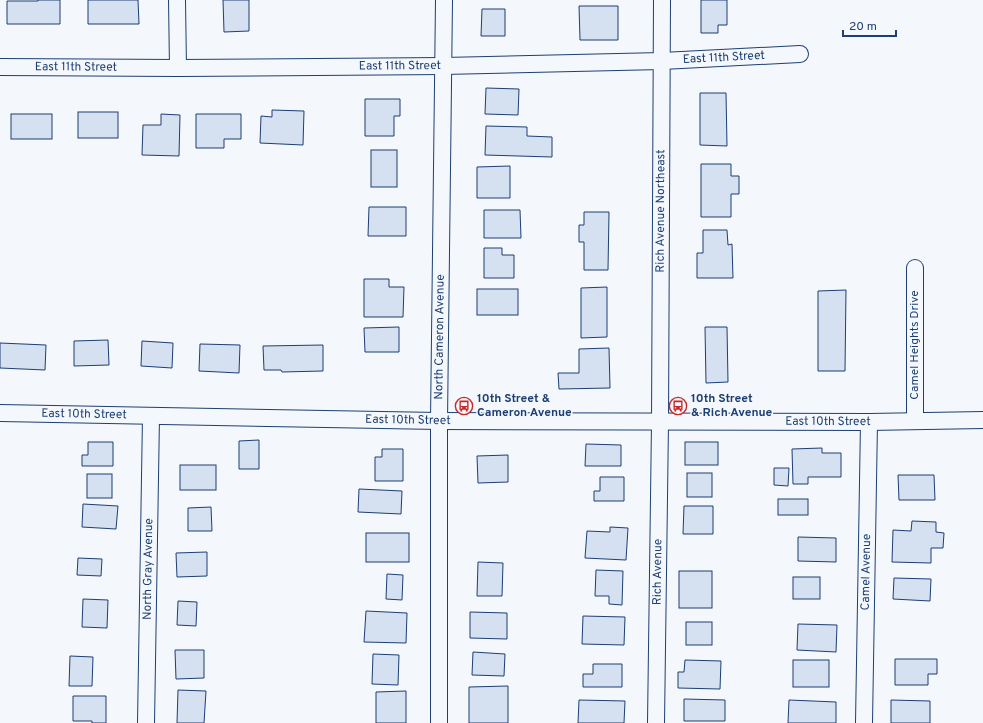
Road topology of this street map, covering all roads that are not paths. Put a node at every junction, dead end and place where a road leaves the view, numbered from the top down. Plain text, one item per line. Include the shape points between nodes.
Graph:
1 (177, 0) edge
2 (444, 0) edge
3 (662, 0) edge
4 (800, 54) dead end
5 (662, 61) junction
6 (443, 66) junction
7 (0, 67) edge
8 (178, 68) junction
9 (915, 268) dead end
10 (0, 413) edge
11 (151, 416) junction
12 (983, 420) edge
13 (439, 421) junction
14 (915, 421) junction
15 (660, 422) junction
16 (869, 422) junction
17 (146, 723) edge
18 (439, 723) edge
19 (656, 723) edge
20 (864, 723) edge

1 - 8 street
2 - 6 street, North Cameron Avenue
3 - 5 street, Rich Avenue Northeast
4 - 5 street, East 11th Street
5 - 6 street, East 11th Street
5 - 15 street, Rich Avenue Northeast
6 - 8 street, East 11th Street
6 - 13 street, North Cameron Avenue
7 - 8 street, East 11th Street
9 - 14 street, Camel Heights Drive
10 - 11 street, East 10th Street
11 - 13 street, East 10th Street
11 - 17 street, North Gray Avenue
12 - 14 street, East 10th Street
13 - 15 street, East 10th Street
13 - 18 street, North Cameron Avenue
14 - 16 street, East 10th Street
15 - 16 street, East 10th Street
15 - 19 street, Rich Avenue
16 - 20 street, Camel Avenue

